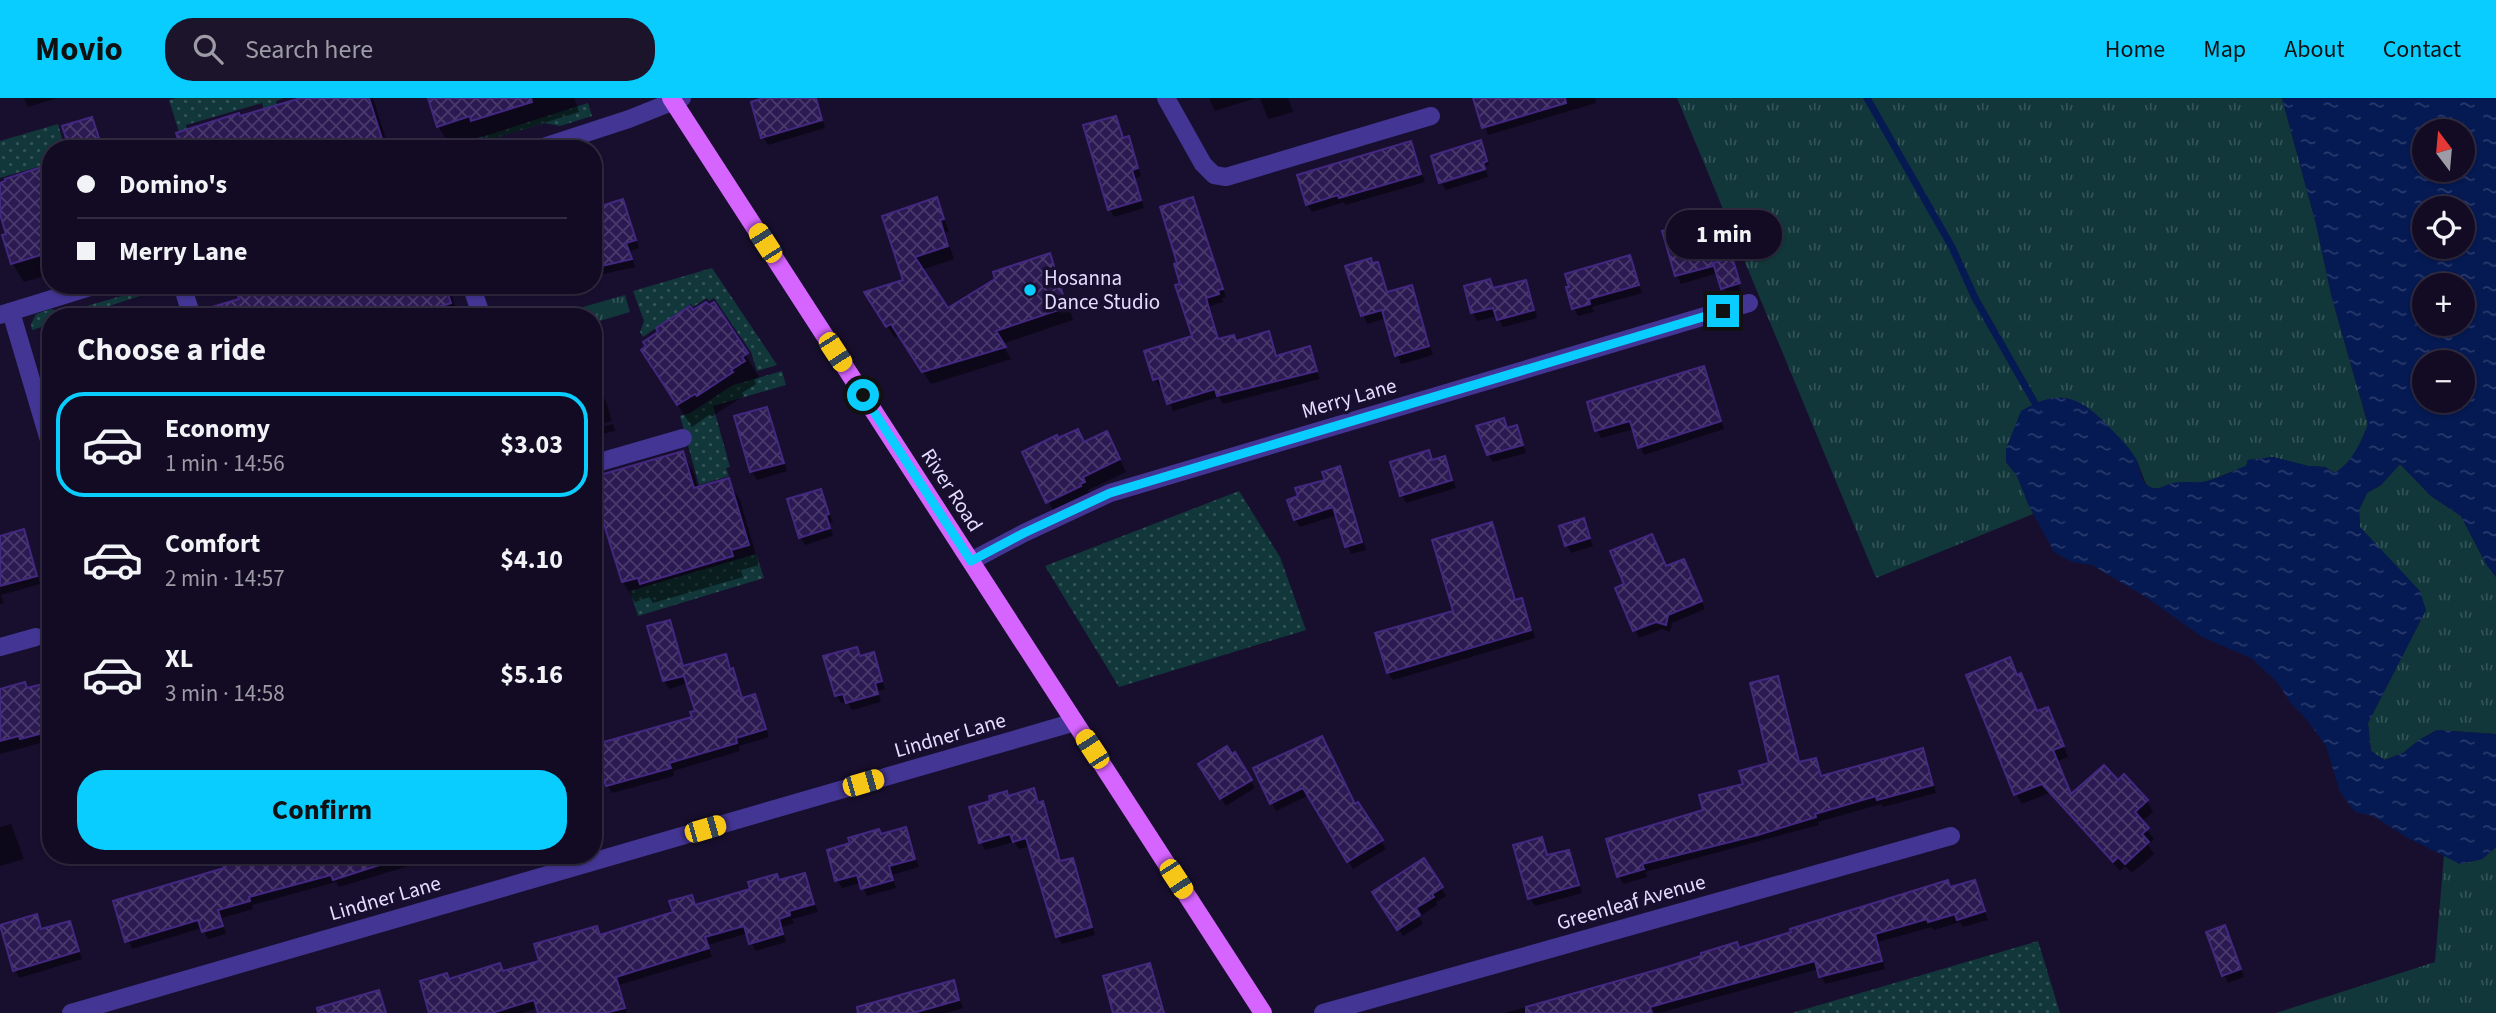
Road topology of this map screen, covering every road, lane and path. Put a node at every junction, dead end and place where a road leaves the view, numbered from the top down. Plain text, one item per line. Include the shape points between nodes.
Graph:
1 (1166, 98) edge
2 (675, 99) edge
3 (1431, 116) dead end
4 (565, 140) edge
5 (68, 294) edge
6 (1749, 303) dead end
7 (5, 314) edge
8 (42, 421) edge
9 (683, 438) dead end
10 (602, 461) edge
11 (971, 561) junction
12 (36, 637) dead end
13 (0, 647) edge
14 (1075, 722) junction
15 (1951, 836) dead end
16 (602, 859) edge
17 (585, 864) edge
18 (71, 1013) edge
19 (1263, 1013) edge
20 (1323, 1013) edge

1 - 3 street via 1203,164 1214,175 1226,177
2 - 4 street
2 - 11 main road, River Road
5 - 7 street
6 - 11 street, Merry Lane via 1110,493
7 - 8 street
9 - 10 street
11 - 14 main road, River Road
12 - 13 street
14 - 16 street, Lindner Lane
14 - 19 main road, River Road
15 - 20 street, Greenleaf Avenue
17 - 18 street, Lindner Lane

